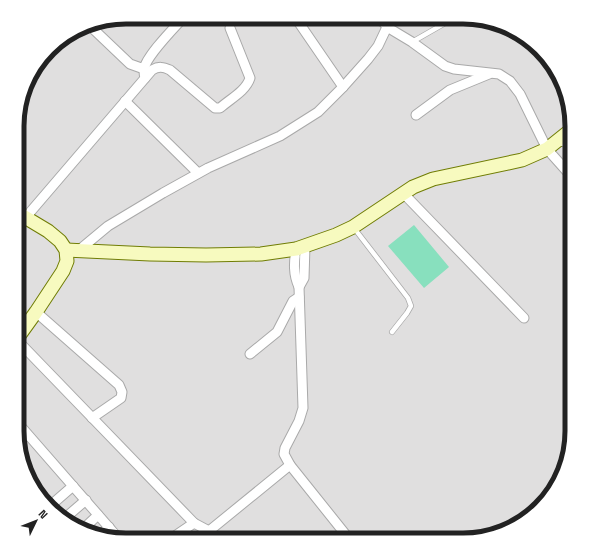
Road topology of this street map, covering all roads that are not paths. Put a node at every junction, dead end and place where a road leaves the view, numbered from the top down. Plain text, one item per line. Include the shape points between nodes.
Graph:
1 (177, 24) edge
2 (300, 24) edge
3 (385, 24) edge
4 (444, 24) edge
5 (387, 27) junction
6 (230, 28) dead end
7 (93, 29) edge
8 (412, 42) junction
9 (492, 73) junction
10 (144, 74) junction
11 (343, 87) junction
12 (124, 101) junction
13 (416, 116) dead end
14 (565, 135) edge
15 (558, 141) junction
16 (565, 142) edge
17 (547, 149) junction
18 (565, 169) edge
19 (198, 173) junction
20 (403, 193) junction
21 (24, 213) edge
22 (24, 216) edge
23 (353, 227) junction
24 (300, 247) junction
25 (72, 250) junction
26 (299, 297) junction
27 (36, 312) junction
28 (524, 318) dead end
29 (24, 329) edge
30 (392, 332) dead end
31 (24, 346) edge
32 (250, 354) dead end
33 (92, 418) junction
34 (24, 430) edge
35 (290, 465) junction
36 (73, 486) junction
37 (86, 500) junction
38 (55, 501) edge
39 (69, 515) edge
40 (98, 515) junction
41 (194, 523) junction
42 (87, 525) edge
43 (109, 527) junction
44 (105, 531) edge
45 (209, 531) junction
46 (113, 532) edge
47 (180, 533) edge
48 (211, 533) edge
49 (344, 533) edge

1 - 10 street via 146,62
2 - 11 street
3 - 5 street
4 - 8 lane
5 - 8 street
5 - 11 street via 378,46
6 - 10 street via 250,78 244,89 220,108 211,106 170,70 157,67
7 - 10 street
8 - 9 street via 445,66
9 - 13 street via 450,90
9 - 17 street via 510,81 520,94
10 - 12 street
11 - 19 street via 318,112 280,136
12 - 19 street
12 - 21 street
14 - 15 street
15 - 16 street
15 - 17 street
17 - 18 street
17 - 20 street via 522,160 433,179
19 - 25 street
20 - 23 street
20 - 28 street
22 - 25 street
23 - 24 street
23 - 30 lane via 408,298 411,306
24 - 25 street via 261,254 206,255
24 - 26 street via 294,270
25 - 27 street via 63,271
26 - 32 street via 293,301 277,332
26 - 35 street via 303,408 285,448 284,454
27 - 29 street
27 - 33 street via 119,385 121,398
31 - 33 street
33 - 41 street
34 - 36 street
35 - 45 street
35 - 49 street
36 - 37 street
36 - 38 street
37 - 39 street
37 - 40 street
40 - 42 street
40 - 43 street
41 - 45 street
41 - 47 street
43 - 44 street
43 - 46 street
45 - 48 street

